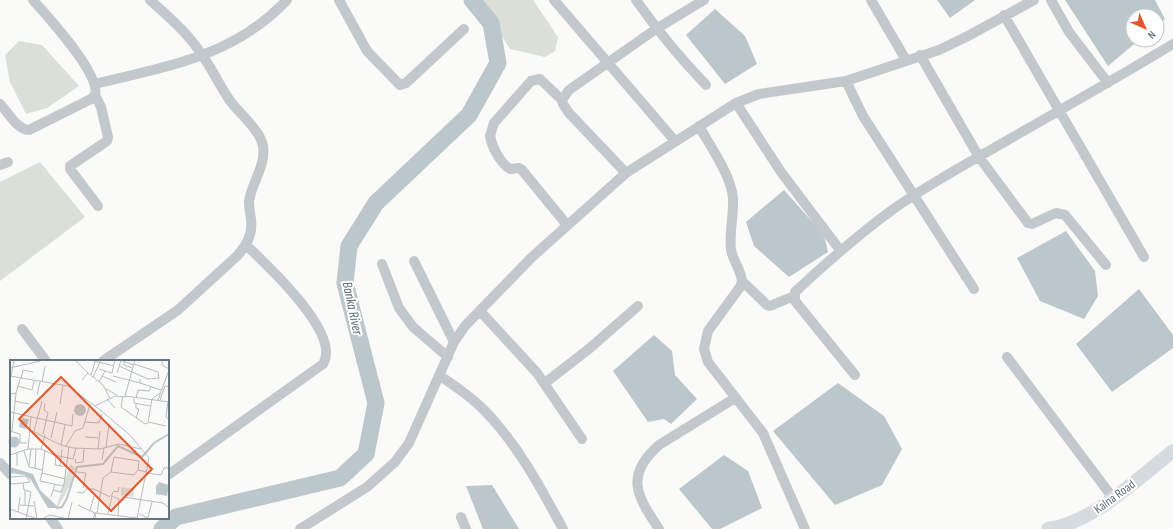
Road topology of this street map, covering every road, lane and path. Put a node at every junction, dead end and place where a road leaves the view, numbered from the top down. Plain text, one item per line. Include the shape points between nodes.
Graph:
1 (33, 0) edge
2 (150, 0) edge
3 (287, 0) edge
4 (339, 0) edge
5 (555, 0) edge
6 (636, 0) edge
7 (871, 0) edge
8 (1034, 0) edge
9 (1051, 0) edge
10 (700, 1) edge
11 (1004, 15) junction
12 (464, 29) dead end
13 (656, 30) junction
14 (1173, 44) edge
15 (920, 55) junction
16 (203, 56) junction
17 (906, 60) junction
18 (607, 62) junction
19 (846, 81) junction
20 (1108, 83) junction
21 (95, 84) junction
22 (706, 85) dead end
23 (95, 95) junction
24 (562, 100) junction
25 (736, 103) junction
26 (0, 104) edge
27 (1058, 109) junction
28 (699, 126) junction
29 (675, 141) junction
30 (979, 157) junction
31 (626, 174) junction
32 (913, 196) junction
33 (98, 206) dead end
34 (567, 226) junction
35 (246, 245) junction
36 (840, 250) junction
37 (1144, 257) dead end
38 (414, 261) dead end
39 (382, 264) dead end
40 (1106, 265) dead end
41 (742, 281) junction
42 (974, 289) dead end
43 (794, 296) junction
44 (638, 306) dead end
45 (480, 311) junction
46 (22, 329) dead end
47 (454, 342) junction
48 (448, 357) junction
49 (1007, 357) dead end
50 (45, 360) edge
51 (104, 360) edge
52 (439, 375) junction
53 (855, 375) dead end
54 (545, 384) junction
55 (735, 398) junction
56 (582, 439) dead end
57 (1173, 451) edge
58 (0, 463) edge
59 (169, 474) edge
60 (6, 475) edge
61 (1113, 498) junction
62 (461, 517) dead end
63 (51, 519) edge
64 (58, 529) edge
65 (300, 529) edge
66 (466, 529) edge
67 (563, 529) edge
68 (659, 529) edge
69 (805, 529) edge
70 (1048, 529) edge

1 - 21 street via 55,22
2 - 16 street via 185,32
3 - 16 street via 238,39
4 - 12 street via 367,51 400,86
5 - 18 street
6 - 13 street
7 - 17 street
8 - 11 street
9 - 20 street via 1068,32
10 - 13 street
11 - 15 street via 966,37
11 - 27 street
13 - 18 street
13 - 22 street
14 - 20 street
15 - 17 street
15 - 30 street
16 - 21 street via 146,73
16 - 35 street via 230,101 263,144 259,173 250,194 252,224 251,236
17 - 19 street
18 - 24 street via 569,90
18 - 29 street
19 - 25 street via 759,94
19 - 32 street via 863,116
20 - 27 street
21 - 23 street
23 - 26 street via 29,130 22,129
23 - 33 street via 101,107 107,141 70,166 70,169
24 - 31 street via 569,113
24 - 34 street via 540,79 531,82 494,123 490,136 494,149 505,166 522,170
25 - 28 street
25 - 36 street via 781,172
27 - 30 street
27 - 37 street
28 - 29 street
28 - 41 street via 732,190 730,240 732,254
29 - 31 street
30 - 32 street
30 - 40 street via 1028,223 1032,224 1056,213 1065,215
31 - 34 street
32 - 36 street
32 - 42 street
34 - 45 street via 531,258
35 - 51 street via 178,310
35 - 59 street via 272,270 312,317 323,336 327,351 326,360
36 - 43 street via 795,292
38 - 47 street
39 - 48 street via 399,308 413,327
41 - 43 street via 770,306
41 - 55 street via 708,331 704,349 708,362
43 - 53 street via 795,301
44 - 54 street
45 - 47 street
45 - 54 street
46 - 50 street
47 - 48 street
48 - 52 street
49 - 61 street
52 - 65 street via 409,443 395,462 367,487
52 - 67 street via 486,411 516,449
54 - 56 street
55 - 68 street via 659,445 643,464 636,481 637,490 642,504
55 - 69 street via 763,433
57 - 61 street, Kalna Road
58 - 60 street
61 - 70 street, Kalna Road via 1096,511 1074,522
62 - 66 street
63 - 64 street

